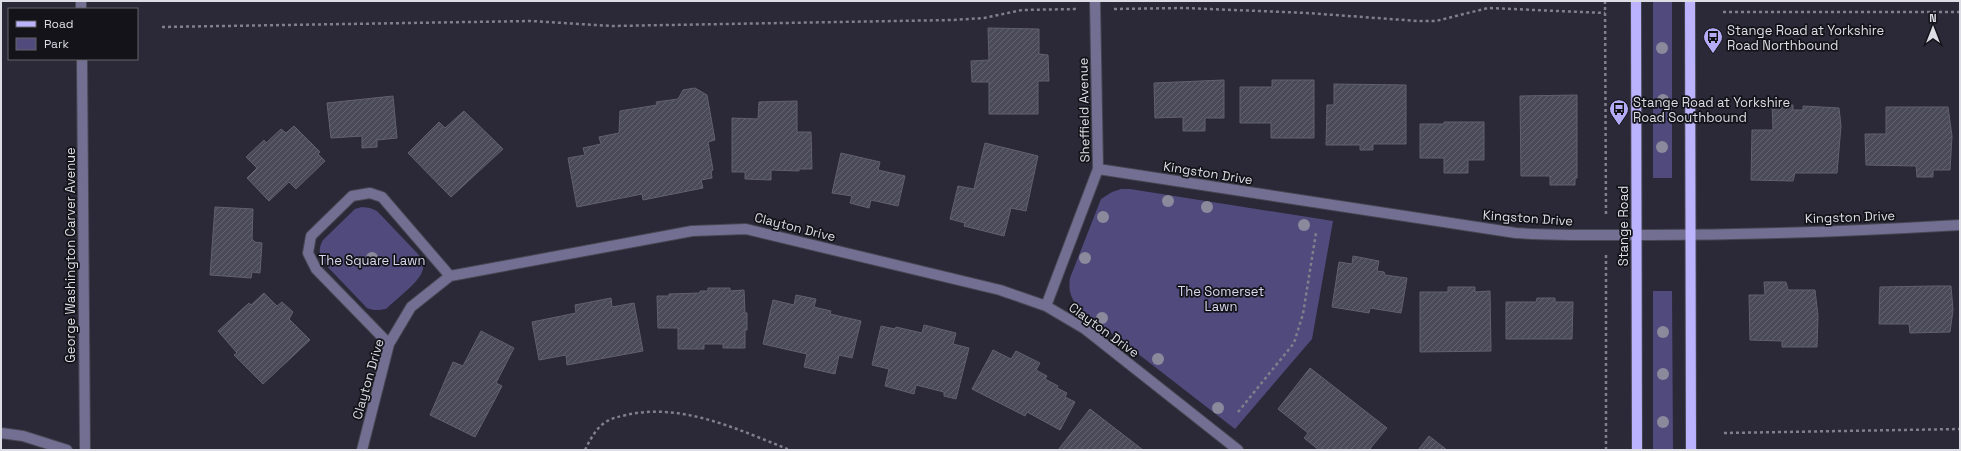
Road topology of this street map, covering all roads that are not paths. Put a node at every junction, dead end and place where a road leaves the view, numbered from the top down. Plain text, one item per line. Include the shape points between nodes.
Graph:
1 (1636, 1) edge
2 (1690, 1) edge
3 (1095, 5) edge
4 (82, 60) edge
5 (1098, 169) junction
6 (1960, 225) edge
7 (1636, 235) junction
8 (1691, 235) junction
9 (450, 276) junction
10 (1046, 306) junction
11 (389, 344) junction
12 (1, 432) edge
13 (67, 450) edge
14 (85, 450) edge
15 (362, 450) edge
16 (1238, 450) edge
17 (1637, 450) edge
18 (1691, 450) edge

1 - 7 main road, Stange Road
2 - 8 main road
3 - 5 street, Sheffield Avenue
4 - 14 street, George Washington Carver Avenue
5 - 7 street, Kingston Drive via 1508,232 1560,236
5 - 10 street, Sheffield Avenue
6 - 8 street, Kingston Drive
7 - 8 street, Kingston Drive
7 - 17 main road, Stange Road
8 - 18 main road
9 - 10 street, Clayton Drive via 692,231 746,229 1000,290
9 - 11 street, Clayton Drive via 411,307
9 - 11 street via 382,197 370,193 352,196 312,236 308,253 316,269
10 - 16 street, Clayton Drive via 1085,329
11 - 15 street, Clayton Drive
12 - 13 street

